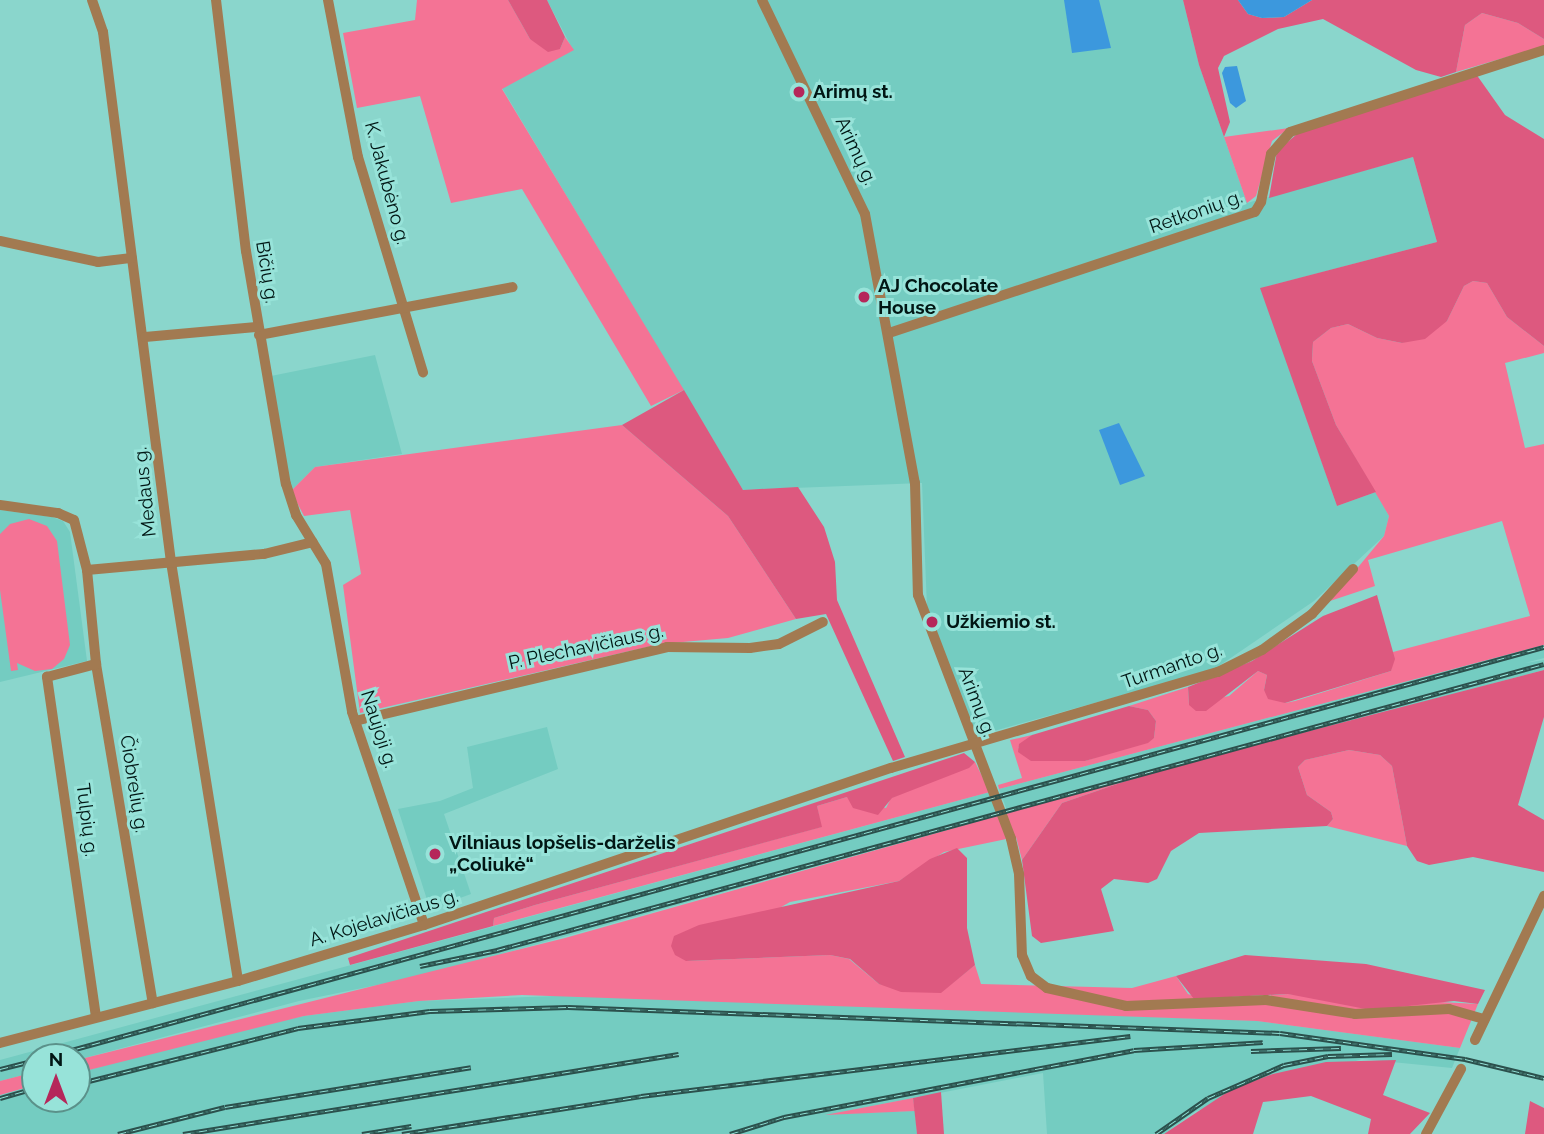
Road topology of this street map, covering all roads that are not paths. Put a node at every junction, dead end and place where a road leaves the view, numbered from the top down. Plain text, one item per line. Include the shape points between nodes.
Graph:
1 (92, 0) edge
2 (216, 0) edge
3 (328, 0) edge
4 (762, 0) edge
5 (1544, 50) edge
6 (0, 241) edge
7 (132, 258) junction
8 (513, 287) dead end
9 (403, 306) junction
10 (258, 331) junction
11 (889, 333) junction
12 (145, 337) junction
13 (423, 372) dead end
14 (0, 505) edge
15 (313, 542) junction
16 (170, 562) junction
17 (1353, 569) dead end
18 (87, 570) junction
19 (823, 622) dead end
20 (96, 664) junction
21 (355, 721) junction
22 (973, 744) junction
23 (1544, 896) edge
24 (424, 925) junction
25 (238, 981) junction
26 (153, 1003) junction
27 (96, 1017) junction
28 (1485, 1018) junction
29 (1475, 1040) dead end
30 (0, 1041) edge
31 (1461, 1069) dead end
32 (1426, 1134) edge

1 - 7 street, Medaus g. via 103,32
2 - 10 street, Bičių g.
3 - 9 street, K. Jakubėno g. via 358,157
4 - 11 street, Arimų g. via 857,192
5 - 11 street, Retkonių g. via 1290,132 1271,154 1255,212
6 - 7 street via 98,262
7 - 12 street, Medaus g.
8 - 9 street
9 - 10 street
9 - 13 street, K. Jakubėno g.
10 - 12 street
10 - 15 street, Bičių g. via 290,498
11 - 22 street, Arimų g. via 915,482 918,595
12 - 16 street, Medaus g.
14 - 18 street, Čiobrelių g. via 58,513 74,520
15 - 16 street via 292,550
15 - 21 street, Naujoji g. via 326,564
16 - 18 street
16 - 25 street, Medaus g.
17 - 22 street, Turmanto g. via 1312,614 1262,650 1218,672
18 - 20 street, Čiobrelių g.
19 - 21 street, P. Plechavičiaus g. via 779,644 667,647
20 - 26 street, Čiobrelių g.
20 - 27 street, Tulpių g. via 47,677
21 - 24 street, Naujoji g.
22 - 24 street, A. Kojelavičiaus g.
22 - 28 street, Arimų g. via 1004,820 1019,874 1024,965 1047,988 1126,1006 1266,1000 1355,1014 1449,1009
23 - 28 street
24 - 25 street, A. Kojelavičiaus g.
25 - 26 street, A. Kojelavičiaus g.
26 - 27 street, A. Kojelavičiaus g.
27 - 30 street, A. Kojelavičiaus g.
28 - 29 street
31 - 32 street

